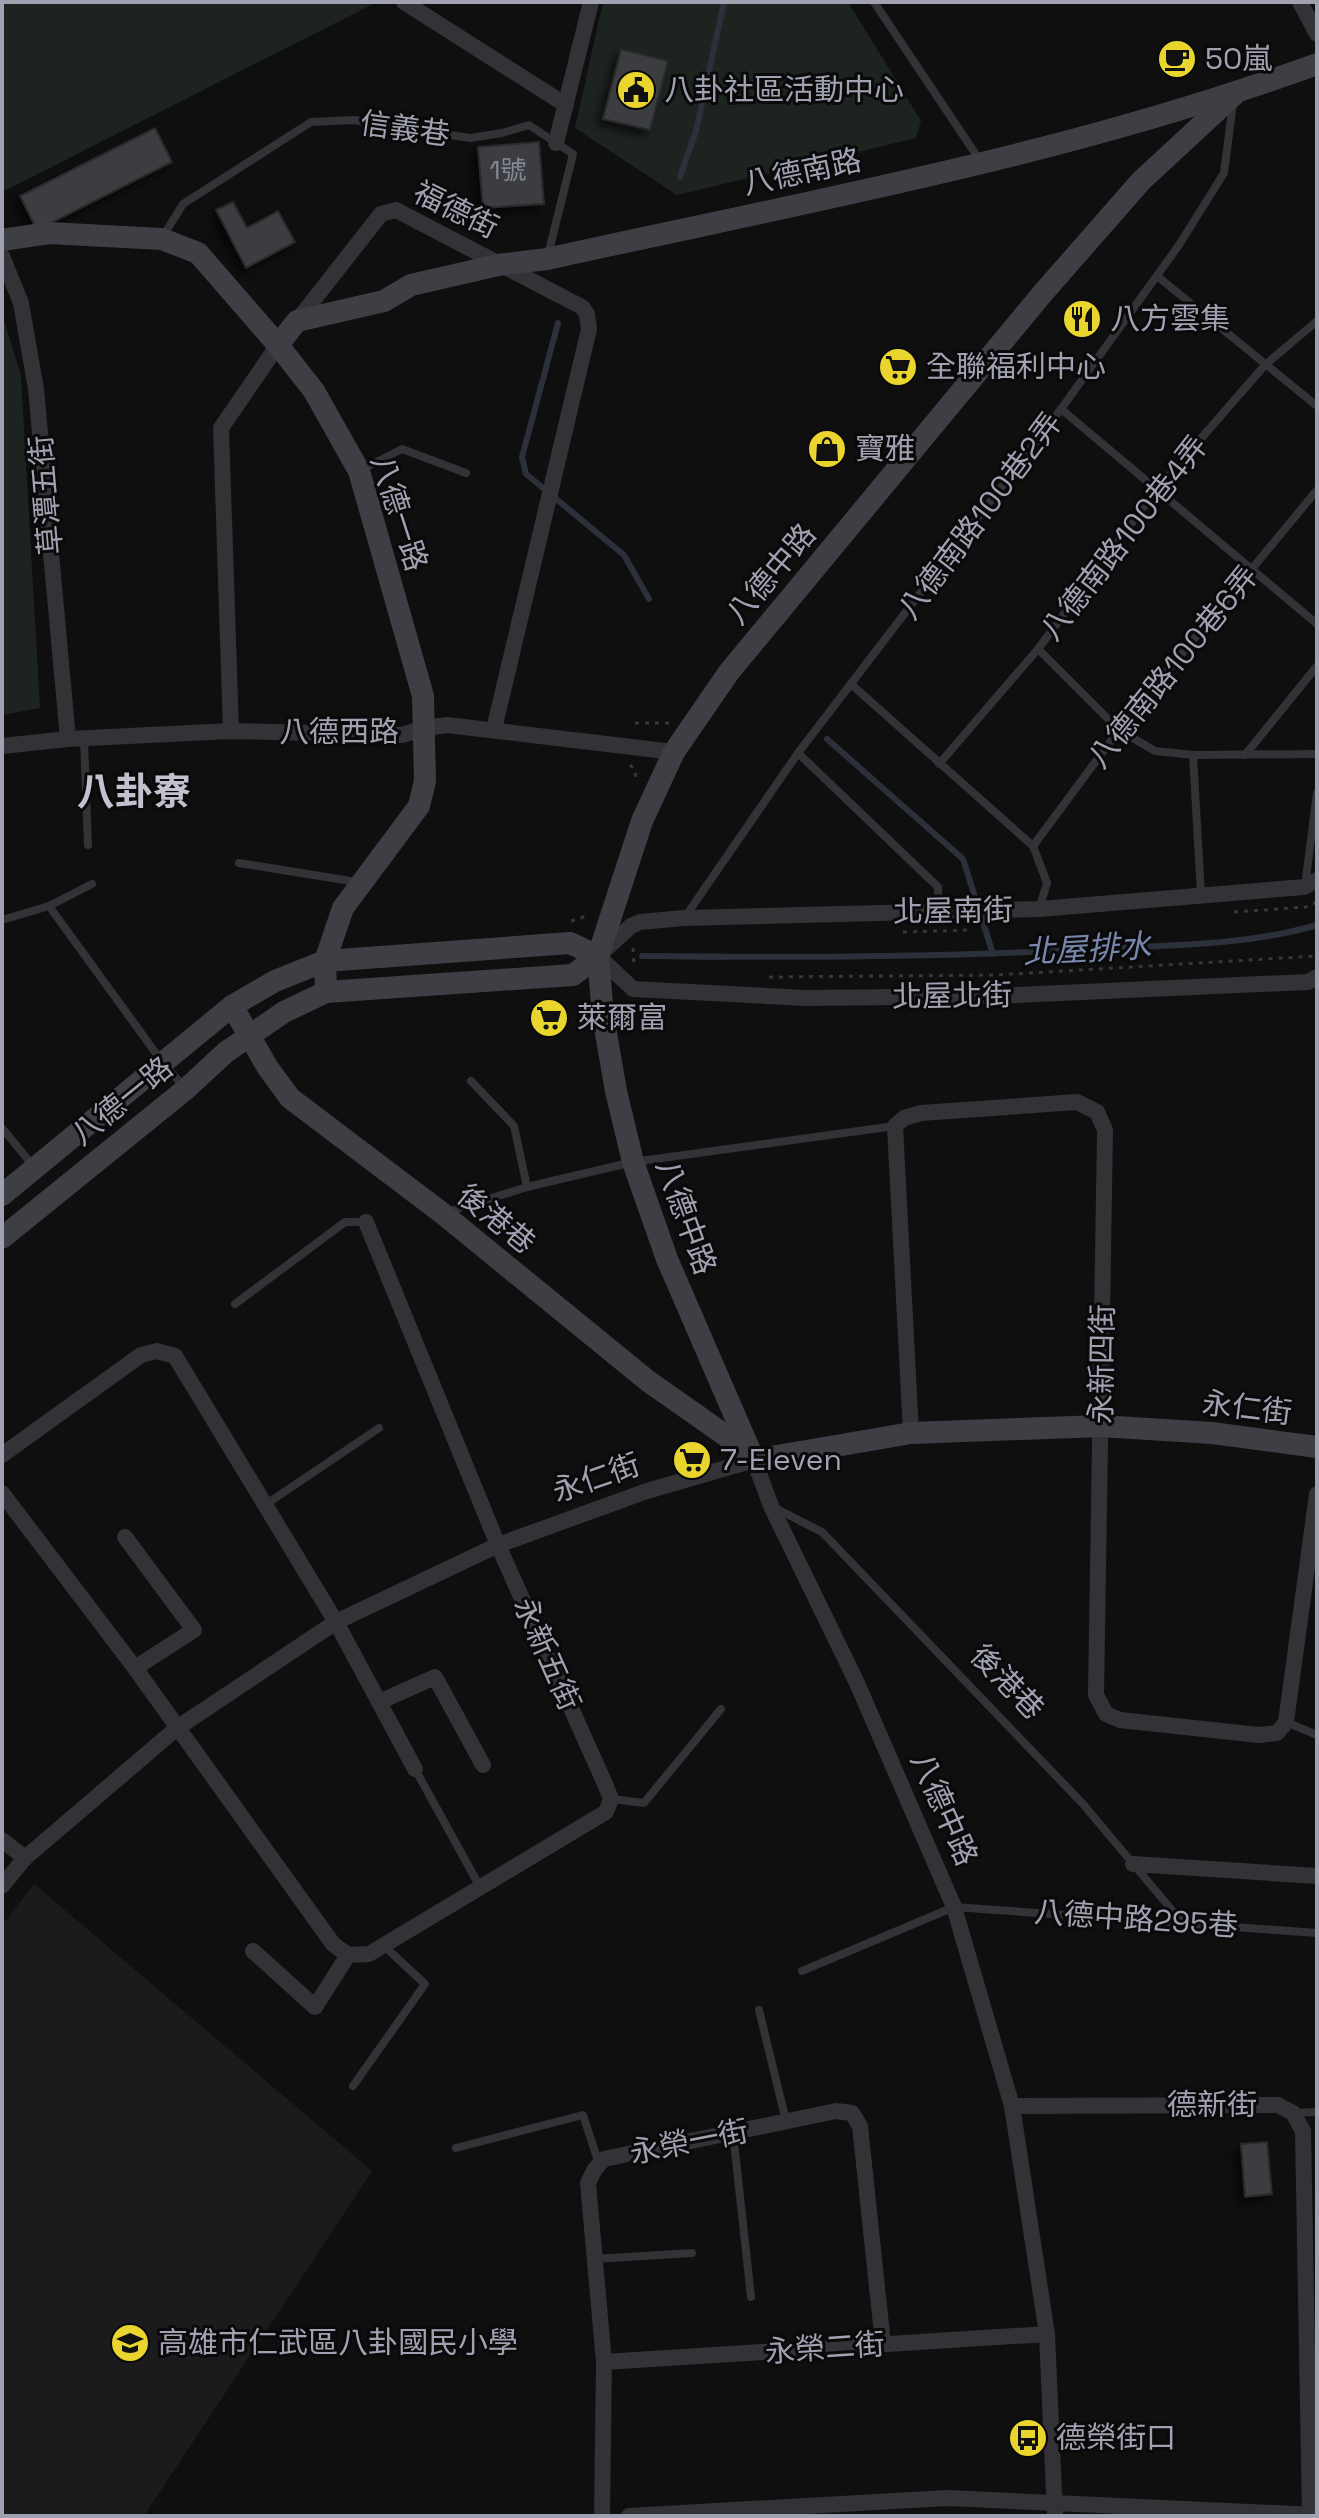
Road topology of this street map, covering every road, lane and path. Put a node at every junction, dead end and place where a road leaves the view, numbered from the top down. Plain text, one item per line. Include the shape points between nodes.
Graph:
1 (404, 2) edge
2 (591, 2) edge
3 (874, 2) edge
4 (1300, 2) edge
5 (1317, 34) edge
6 (1317, 64) edge
7 (1235, 94) junction
8 (566, 105) junction
9 (556, 143) junction
10 (981, 163) junction
11 (162, 239) junction
12 (2, 240) edge
13 (2, 256) edge
14 (547, 259) junction
15 (498, 265) junction
16 (1157, 276) junction
17 (297, 321) junction
18 (1317, 321) edge
19 (278, 345) junction
20 (1265, 365) junction
21 (1317, 406) edge
22 (1061, 409) junction
23 (359, 471) junction
24 (466, 473) dead end
25 (1157, 489) junction
26 (1317, 490) edge
27 (1252, 569) junction
28 (1317, 624) edge
29 (1038, 649) junction
30 (1317, 666) edge
31 (852, 685) junction
32 (635, 723) dead end
33 (673, 723) dead end
34 (425, 728) junction
35 (494, 729) junction
36 (1119, 730) junction
37 (231, 731) junction
38 (76, 740) junction
39 (2, 746) edge
40 (674, 752) junction
41 (798, 753) junction
42 (1317, 754) edge
43 (1193, 755) junction
44 (1245, 755) junction
45 (939, 764) junction
46 (1317, 793) edge
47 (88, 845) dead end
48 (1033, 846) junction
49 (239, 863) dead end
50 (362, 883) junction
51 (92, 884) dead end
52 (1311, 884) edge
53 (1201, 895) junction
54 (49, 906) junction
55 (1039, 909) junction
56 (943, 912) junction
57 (684, 918) junction
58 (2, 920) edge
59 (631, 926) junction
60 (598, 956) junction
61 (1317, 956) edge
62 (325, 961) junction
63 (758, 977) dead end
64 (1317, 977) edge
65 (633, 989) junction
66 (326, 992) junction
67 (232, 1006) junction
68 (249, 1035) junction
69 (163, 1063) junction
70 (471, 1081) dead end
71 (186, 1089) junction
72 (895, 1126) junction
73 (2, 1128) edge
74 (633, 1162) junction
75 (35, 1168) junction
76 (527, 1187) junction
77 (2, 1195) edge
78 (442, 1213) junction
79 (366, 1222) joint
80 (2, 1238) edge
81 (235, 1304) dead end
82 (1101, 1426) junction
83 (379, 1428) dead end
84 (911, 1433) junction
85 (1317, 1447) edge
86 (2, 1455) edge
87 (752, 1456) junction
88 (2, 1493) edge
89 (1317, 1494) edge
90 (265, 1505) junction
91 (771, 1506) junction
92 (125, 1537) dead end
93 (498, 1545) junction
94 (336, 1622) junction
95 (135, 1668) junction
96 (379, 1702) junction
97 (721, 1709) dead end
98 (1286, 1722) junction
99 (177, 1728) junction
100 (1317, 1735) edge
101 (483, 1765) dead end
102 (415, 1769) joint
103 (611, 1799) junction
104 (2, 1840) edge
105 (25, 1858) junction
106 (1133, 1864) junction
107 (1317, 1876) edge
108 (2, 1886) edge
109 (480, 1887) junction
110 (954, 1907) junction
111 (1181, 1921) junction
112 (1317, 1933) edge
113 (383, 1945) junction
114 (253, 1951) dead end
115 (348, 1955) junction
116 (802, 1971) dead end
117 (759, 2010) dead end
118 (353, 2086) dead end
119 (1012, 2106) junction
120 (1317, 2112) edge
121 (1293, 2113) junction
122 (786, 2122) junction
123 (733, 2133) junction
124 (456, 2148) dead end
125 (599, 2164) junction
126 (692, 2253) dead end
127 (594, 2259) junction
128 (751, 2297) dead end
129 (1047, 2334) junction
130 (883, 2344) junction
131 (604, 2362) junction
132 (1312, 2385) edge
133 (1055, 2510) edge
134 (1312, 2515) edge
135 (602, 2516) edge
136 (629, 2516) edge

1 - 8 street
2 - 8 street
3 - 10 lane
4 - 5 street
6 - 7 street, 八德南路
7 - 10 street, 八德南路
7 - 16 lane, 八德南路100巷2弄 via 1224,173
7 - 40 street, 八德中路 via 1141,181 1042,294 729,672
8 - 9 street
9 - 11 lane, 信義巷 via 529,125 470,138 354,120 311,122 183,204
9 - 14 lane via 573,154
10 - 14 street, 八德南路
11 - 12 street, 八德一路 via 49,233
11 - 19 street, 八德一路 via 198,253
13 - 38 street, 草潭五街 via 21,303 36,389
14 - 15 street, 八德南路
15 - 17 street, 八德南路 via 411,285 384,301
15 - 17 street, 福德街 via 396,210 388,211
15 - 35 street, 福德街 via 582,307 589,329
16 - 20 lane
16 - 22 lane, 八德南路100巷2弄
17 - 19 street, 福德街
18 - 20 lane, 八德南路100巷4弄
19 - 23 street, 八德一路 via 314,391
19 - 37 street, 福德街 via 221,428
20 - 21 lane
20 - 25 lane, 八德南路100巷4弄
22 - 25 lane
22 - 31 lane, 八德南路100巷2弄
23 - 24 lane via 402,449
23 - 34 street, 八德一路 via 423,696
25 - 27 lane
25 - 29 lane, 八德南路100巷4弄
26 - 27 lane, 八德南路100巷6弄
27 - 28 lane
27 - 36 lane, 八德南路100巷6弄
29 - 36 lane
29 - 45 lane, 八德南路100巷4弄
30 - 44 lane
31 - 41 lane, 八德南路100巷2弄
31 - 45 lane
32 - 33 path
34 - 35 street, 八德西路
34 - 37 street, 八德西路 via 402,735
34 - 50 street, 八德一路 via 425,781 419,806
35 - 40 street, 八德西路
36 - 43 lane via 1155,751
36 - 48 lane, 八德南路100巷6弄
37 - 38 street, 八德西路
38 - 39 street, 八德西路
38 - 47 lane
40 - 60 street, 八德中路 via 642,821
41 - 56 lane via 938,887
41 - 57 lane, 八德南路100巷2弄
42 - 44 lane
43 - 44 lane
43 - 53 lane
45 - 48 lane
46 - 52 lane
48 - 55 lane via 1047,883
49 - 50 lane
50 - 62 street, 八德一路 via 343,908
51 - 54 lane
52 - 53 street, 北屋南街
53 - 55 street, 北屋南街
54 - 58 lane
54 - 69 lane
55 - 56 street, 北屋南街
56 - 57 street, 北屋南街
57 - 59 street, 北屋南街
59 - 60 street
59 - 65 path
60 - 62 street, 八德一路 via 570,943
60 - 65 street
60 - 66 street, 八德一路 via 573,975
60 - 74 street, 八德中路 via 603,1016
61 - 63 path via 996,975
62 - 66 street, 八德一路
62 - 67 street, 八德一路
64 - 65 street, 北屋北街 via 1308,982 995,996 805,998
66 - 68 street, 八德一路
67 - 68 street, 後港巷
67 - 69 street, 八德一路
68 - 71 street, 八德一路
68 - 78 street, 後港巷 via 290,1098
69 - 71 lane
69 - 75 street, 八德一路
70 - 76 lane via 514,1126
71 - 80 street, 八德一路
72 - 74 lane
72 - 82 street, 永新四街 via 921,1113 1077,1102 1097,1112 1105,1130
72 - 84 street
73 - 75 lane
74 - 76 lane
74 - 87 street, 八德中路 via 667,1259
75 - 77 street, 八德一路
76 - 78 lane
78 - 87 street, 後港巷 via 648,1381
79 - 81 lane via 345,1222
79 - 93 street, 永新五街
82 - 84 street, 永仁街
82 - 85 street, 永仁街
82 - 98 street, 永新四街 via 1096,1695 1106,1714 1120,1720 1259,1735 1277,1733
83 - 90 lane
84 - 87 street, 永仁街
86 - 90 street via 141,1355 157,1351 175,1356
87 - 91 street, 八德中路
87 - 93 street, 永仁街
88 - 95 street
89 - 98 street
90 - 94 street
91 - 106 lane, 後港巷 via 822,1532 1083,1804
91 - 110 street, 八德中路 via 857,1683
92 - 95 street via 194,1630
93 - 94 street, 永仁街
93 - 103 street, 永新五街
94 - 96 street
94 - 99 street, 永仁街
95 - 99 street
96 - 101 street via 435,1677
96 - 102 street
97 - 103 lane via 644,1803
98 - 100 lane
99 - 105 street, 永仁街
99 - 115 street via 333,1944
102 - 109 lane
103 - 109 street via 606,1812
104 - 105 street
105 - 108 street, 永仁街
106 - 107 street
106 - 111 lane, 後港巷
109 - 113 street
110 - 111 lane, 八德中路295巷
110 - 116 lane
110 - 119 street, 八德中路
111 - 112 lane, 八德中路295巷
113 - 115 street via 369,1954
113 - 118 lane via 425,1984
114 - 115 street via 315,2007
117 - 122 lane
119 - 121 street, 德新街 via 1278,2105
119 - 129 street, 八德中路
120 - 121 lane
121 - 132 street, 德新街 via 1303,2131
122 - 123 street, 永榮一街
122 - 130 street, 永榮一街 via 836,2111 852,2113 860,2126
123 - 125 street, 永榮一街
123 - 128 lane
124 - 125 lane via 583,2115
125 - 127 street, 永榮一街 via 588,2183
126 - 127 lane
127 - 131 street, 永榮一街
129 - 130 street, 永榮二街
129 - 133 street, 八德中路
130 - 131 street, 永榮二街
131 - 135 street, 永榮一街
132 - 134 street, 德新街
133 - 134 street
133 - 136 street via 947,2498

